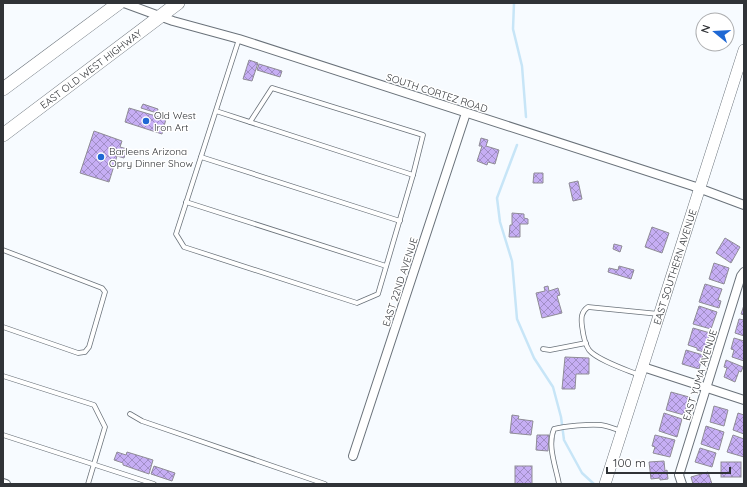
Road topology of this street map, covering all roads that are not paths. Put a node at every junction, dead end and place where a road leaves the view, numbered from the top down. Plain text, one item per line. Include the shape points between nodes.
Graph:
1 (120, 3) edge
2 (124, 3) edge
3 (178, 3) edge
4 (160, 16) junction
5 (239, 39) junction
6 (744, 50) edge
7 (3, 89) edge
8 (216, 111) junction
9 (466, 113) junction
10 (250, 122) junction
11 (3, 135) edge
12 (201, 157) junction
13 (414, 175) junction
14 (699, 190) junction
15 (186, 202) junction
16 (744, 205) edge
17 (400, 221) junction
18 (3, 250) edge
19 (386, 266) junction
20 (744, 272) edge
21 (660, 314) junction
22 (3, 327) edge
23 (586, 342) junction
24 (543, 349) dead end
25 (641, 371) junction
26 (3, 376) edge
27 (706, 388) junction
28 (744, 400) edge
29 (130, 414) dead end
30 (622, 431) junction
31 (3, 435) edge
32 (353, 456) dead end
33 (94, 464) junction
34 (3, 483) edge
35 (6, 484) edge
36 (88, 484) edge
37 (154, 484) edge
38 (325, 484) edge
39 (559, 484) edge
40 (605, 484) edge
41 (682, 484) edge

1 - 7 main road
2 - 4 street, SOUTH CORTEZ ROAD
3 - 4 main road, EAST OLD WEST HIGHWAY
4 - 5 street, SOUTH CORTEZ ROAD via 204,31
4 - 11 main road, EAST OLD WEST HIGHWAY
5 - 8 lane
5 - 9 street, SOUTH CORTEZ ROAD
6 - 14 street, EAST SOUTHERN AVENUE
8 - 10 lane
8 - 12 lane
9 - 14 street, SOUTH CORTEZ ROAD
9 - 32 street, EAST 22ND AVENUE
10 - 13 lane
10 - 13 lane via 272,88 423,135
12 - 15 lane
12 - 17 lane
13 - 17 lane
14 - 16 street, SOUTH CORTEZ ROAD
14 - 21 street, EAST SOUTHERN AVENUE
15 - 19 lane
15 - 19 lane via 176,234 184,246 357,303 378,294
17 - 19 lane
18 - 22 lane via 102,288 105,292 89,347 85,352 78,353
20 - 27 street, EAST YUMA AVENUE
21 - 23 lane via 588,307 583,311 581,320
21 - 25 street, EAST SOUTHERN AVENUE
23 - 24 lane via 550,350
23 - 25 lane via 590,350 610,363
25 - 27 street
25 - 30 street, EAST SOUTHERN AVENUE
26 - 33 lane via 94,405 105,427
27 - 28 street
27 - 41 street, EAST YUMA AVENUE via 679,475
29 - 38 lane via 142,421
30 - 39 lane via 600,425 554,429 551,437
30 - 40 street, EAST SOUTHERN AVENUE
31 - 33 lane
33 - 36 lane
33 - 37 lane
34 - 35 street

